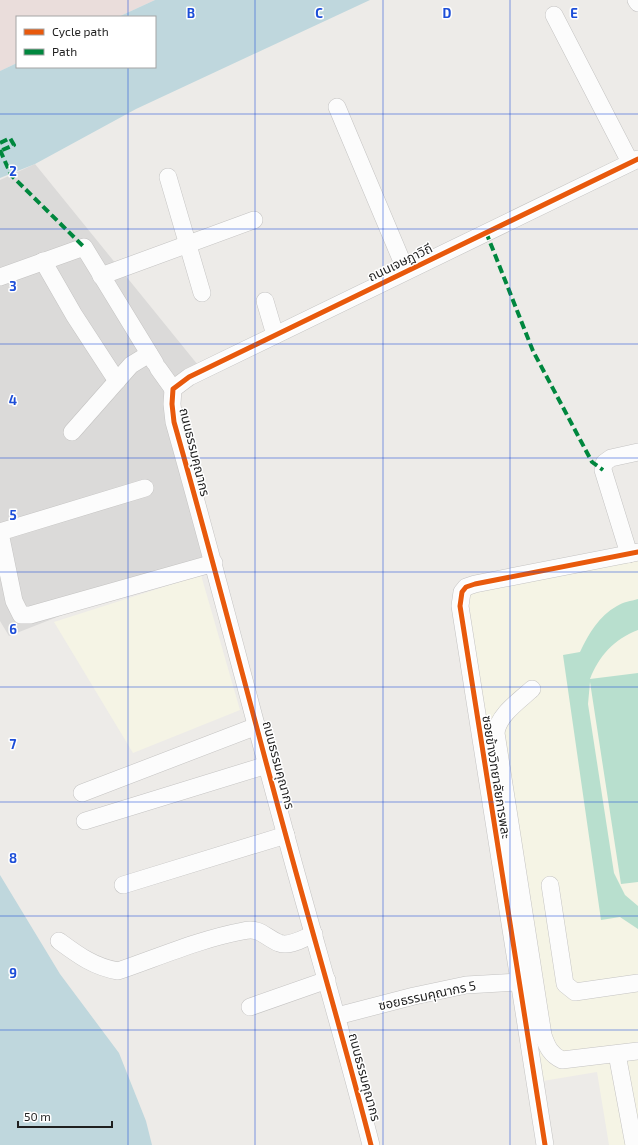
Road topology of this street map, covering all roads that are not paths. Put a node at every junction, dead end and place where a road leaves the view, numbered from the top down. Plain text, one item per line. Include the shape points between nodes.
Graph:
1 (636, 0) edge
2 (638, 3) edge
3 (554, 15) dead end
4 (337, 107) dead end
5 (634, 160) edge
6 (168, 176) dead end
7 (254, 220) dead end
8 (188, 243) junction
9 (43, 260) junction
10 (406, 271) junction
11 (101, 276) junction
12 (0, 277) edge
13 (202, 293) dead end
14 (265, 301) dead end
15 (276, 334) junction
16 (154, 362) junction
17 (117, 381) junction
18 (174, 389) junction
19 (72, 432) dead end
20 (638, 452) edge
21 (145, 488) dead end
22 (0, 532) edge
23 (633, 553) edge
24 (214, 562) junction
25 (5, 586) edge
26 (532, 689) dead end
27 (257, 726) junction
28 (267, 765) junction
29 (82, 793) dead end
30 (85, 821) dead end
31 (286, 836) junction
32 (123, 885) dead end
33 (550, 885) dead end
34 (314, 934) junction
35 (58, 941) dead end
36 (327, 980) junction
37 (518, 982) junction
38 (638, 983) edge
39 (250, 1007) dead end
40 (338, 1016) junction
41 (638, 1051) edge
42 (617, 1054) junction
43 (371, 1145) edge
44 (544, 1145) edge
45 (634, 1145) edge

1 - 2 street
3 - 5 street
4 - 10 street
5 - 10 street, ถนนเจษฎาวิถี
6 - 8 street
7 - 8 street
8 - 11 street
8 - 13 street
9 - 11 street via 84,247
9 - 12 street
9 - 17 street via 74,315
10 - 15 street, ถนนเจษฎาวิถี
11 - 16 street
14 - 15 street
15 - 18 street, ถนนเจษฎาวิถี via 189,377
16 - 17 street via 131,365
16 - 18 street
17 - 19 street
18 - 24 street, ถนนธรรมคุณากร via 172,413
20 - 23 street via 611,458 604,463 604,470
21 - 22 street
22 - 25 street
23 - 37 street, ซอยข้างวิทยาลัยการพละ via 475,584 466,587 460,598
24 - 25 street via 30,615 21,615
24 - 27 street, ถนนธรรมคุณากร
26 - 42 street via 497,724 496,733 543,1035 554,1056 562,1060
27 - 28 street, ถนนธรรมคุณากร
27 - 29 street
28 - 30 street
28 - 31 street, ถนนธรรมคุณากร
31 - 32 street
31 - 34 street, ถนนธรรมคุณากร
33 - 38 street via 565,984 575,992
34 - 35 street via 291,943 279,943 261,932 243,931 207,940 118,971 87,961
34 - 36 street, ถนนธรรมคุณากร
36 - 39 street
36 - 40 street, ถนนธรรมคุณากร
37 - 40 street, ซอยธรรมคุณากร 5 via 466,985
37 - 44 street, ซอยข้างวิทยาลัยการพละ
40 - 43 street, ถนนธรรมคุณากร
41 - 42 street
42 - 45 street

